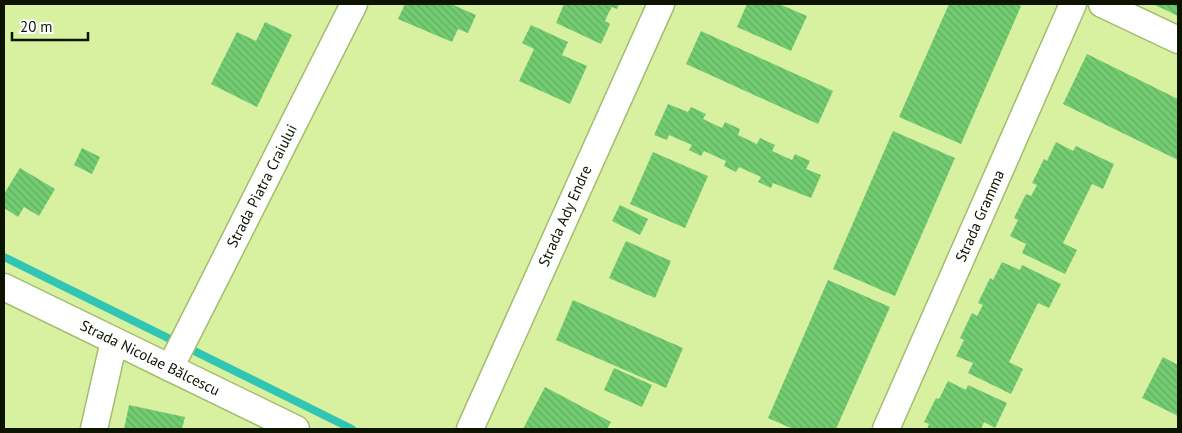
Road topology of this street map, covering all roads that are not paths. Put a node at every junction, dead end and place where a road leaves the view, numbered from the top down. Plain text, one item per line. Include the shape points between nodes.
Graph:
1 (354, 4) edge
2 (661, 4) edge
3 (1073, 4) edge
4 (1102, 4) edge
5 (1178, 40) edge
6 (4, 287) edge
7 (114, 341) junction
8 (173, 362) junction
9 (94, 429) edge
10 (296, 429) edge
11 (470, 429) edge
12 (886, 429) edge

1 - 8 street, Strada Piatra Craiului
2 - 11 street, Strada Ady Endre
3 - 12 street, Strada Gramma
4 - 5 street
6 - 7 street, Strada Nicolae Bălcescu
7 - 8 street, Strada Nicolae Bălcescu
7 - 9 street
8 - 10 street, Strada Nicolae Bălcescu

